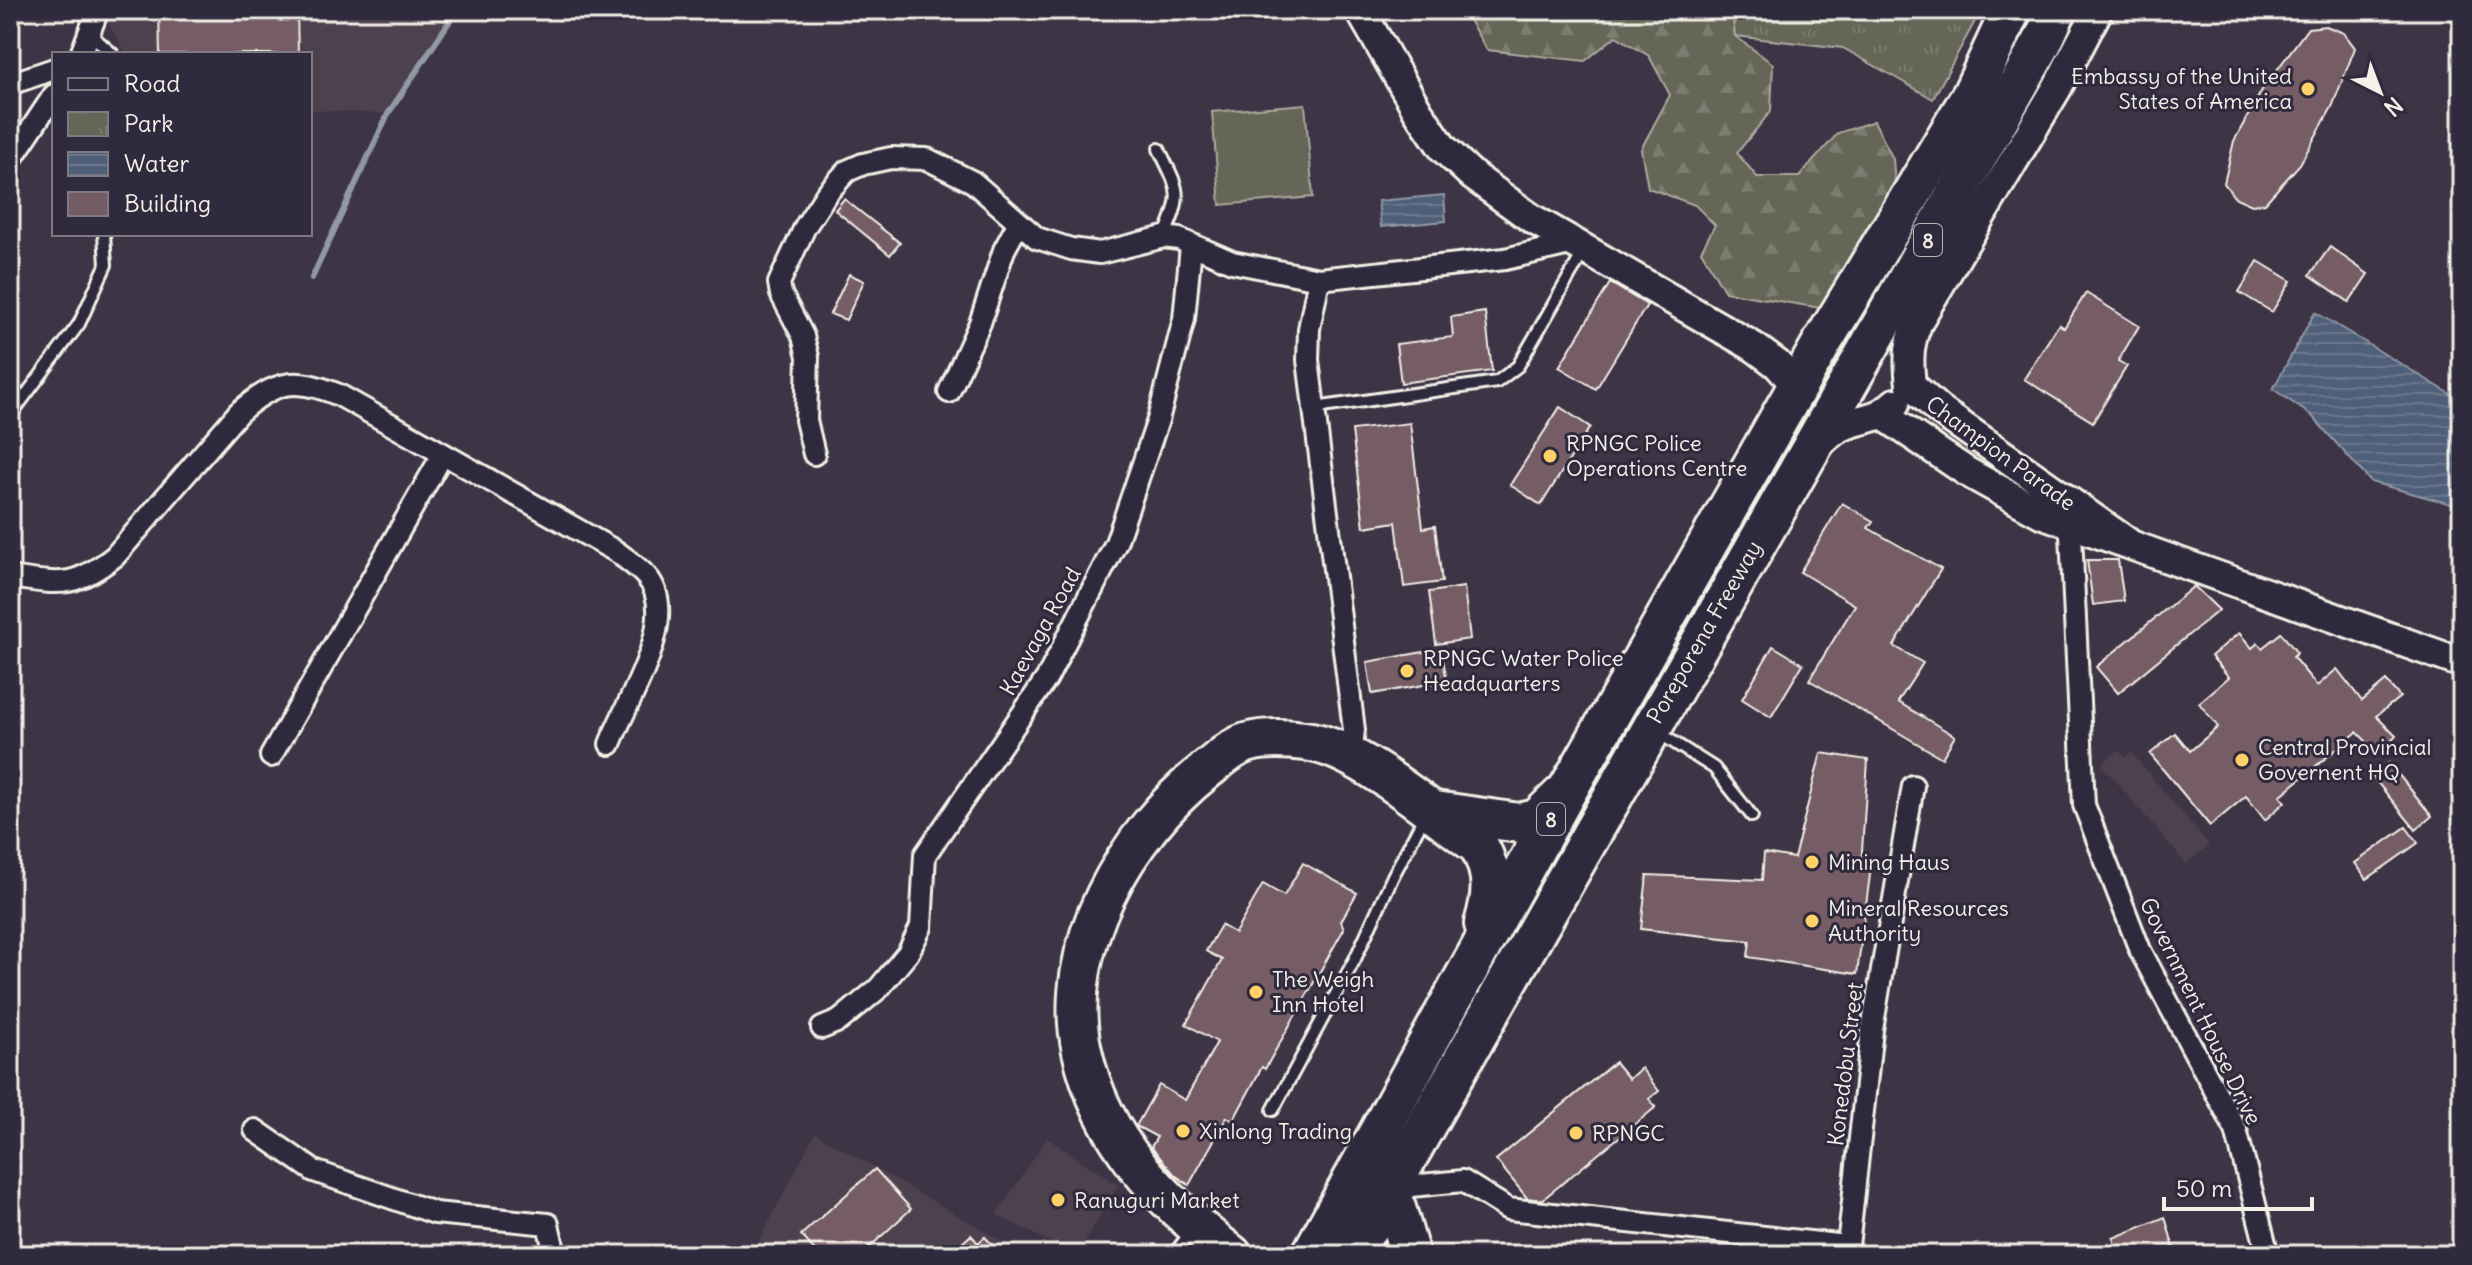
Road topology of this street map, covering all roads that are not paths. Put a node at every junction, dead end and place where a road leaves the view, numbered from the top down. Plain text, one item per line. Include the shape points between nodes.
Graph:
1 (98, 10) edge
2 (1360, 10) edge
3 (2011, 10) edge
4 (2057, 10) edge
5 (2098, 10) edge
6 (91, 35) junction
7 (82, 52) edge
8 (111, 52) edge
9 (52, 70) edge
10 (10, 84) edge
11 (52, 98) edge
12 (1159, 149) dead end
13 (10, 161) edge
14 (1018, 224) junction
15 (104, 236) edge
16 (1164, 237) junction
17 (1191, 246) junction
18 (1580, 246) junction
19 (1319, 279) junction
20 (1911, 385) junction
21 (1798, 387) junction
22 (949, 392) dead end
23 (1315, 408) junction
24 (1883, 415) junction
25 (10, 416) edge
26 (443, 454) junction
27 (814, 454) dead end
28 (1797, 468) junction
29 (2070, 515) junction
30 (10, 577) edge
31 (2462, 663) edge
32 (1650, 728) junction
33 (610, 744) dead end
34 (1351, 755) junction
35 (271, 756) dead end
36 (1913, 786) dead end
37 (1567, 791) junction
38 (1428, 810) junction
39 (1752, 816) dead end
40 (1468, 972) junction
41 (822, 1028) dead end
42 (1273, 1110) dead end
43 (255, 1130) dead end
44 (1390, 1188) junction
45 (1184, 1241) edge
46 (1847, 1250) edge
47 (555, 1255) edge
48 (1232, 1255) edge
49 (1311, 1255) edge
50 (1352, 1255) edge
51 (1410, 1255) edge
52 (2268, 1255) edge

1 - 6 street
2 - 18 main road via 1443,148 1498,195
3 - 21 highway, Poreporena Freeway / 8 via 1972,94
4 - 28 highway, Poreporena Freeway / 8
5 - 20 main road, Champion Parade via 1915,327 1908,357
6 - 7 street
6 - 8 lane
9 - 10 street
11 - 13 street
12 - 16 lane via 1179,201
14 - 16 street via 1037,238 1100,253
14 - 22 street
14 - 27 street via 973,182 927,159 863,164 847,171 827,193 805,227 779,290 808,357 806,420
15 - 25 lane via 106,265 79,324
16 - 17 street
17 - 19 street via 1232,262
17 - 41 street, Kaevaga Road via 1180,334 1158,420 1116,543 1047,678 925,855 921,927 908,953 879,988 839,1021
18 - 19 street
18 - 21 main road via 1754,347
18 - 23 lane via 1518,366 1497,382
19 - 23 street via 1308,360
20 - 24 main road
20 - 29 main road, Champion Parade
21 - 37 highway, Poreporena Freeway / 8
23 - 34 street via 1354,730
24 - 28 main road via 1834,428
24 - 29 main road, Champion Parade via 2012,499
26 - 30 street via 339,395 310,383 283,383 239,412 115,556 92,574 64,584
26 - 33 street via 617,552 649,577 661,614 648,660
26 - 35 street
28 - 32 highway, Poreporena Freeway / 8
29 - 31 main road, Champion Parade via 2127,542
29 - 52 street, Government House Drive via 2084,805 2140,950 2236,1130
32 - 39 lane via 1714,768
32 - 44 highway, Poreporena Freeway / 8
34 - 38 highway
34 - 45 highway via 1307,741 1249,742 1216,761 1182,788 1143,837 1096,917 1085,949 1077,985 1081,1048 1092,1089 1119,1145
36 - 46 street, Konedobu Street via 1872,1030
37 - 38 highway via 1537,819 1519,823
37 - 40 highway, Poreporena Freeway / 8
38 - 40 highway via 1479,846 1491,868 1490,903
38 - 42 lane
40 - 49 highway, Poreporena Freeway / 8
43 - 47 street via 314,1171 435,1213 548,1224
44 - 46 street via 1463,1181 1508,1209
44 - 50 highway, Poreporena Freeway / 8
44 - 51 highway
45 - 48 highway

